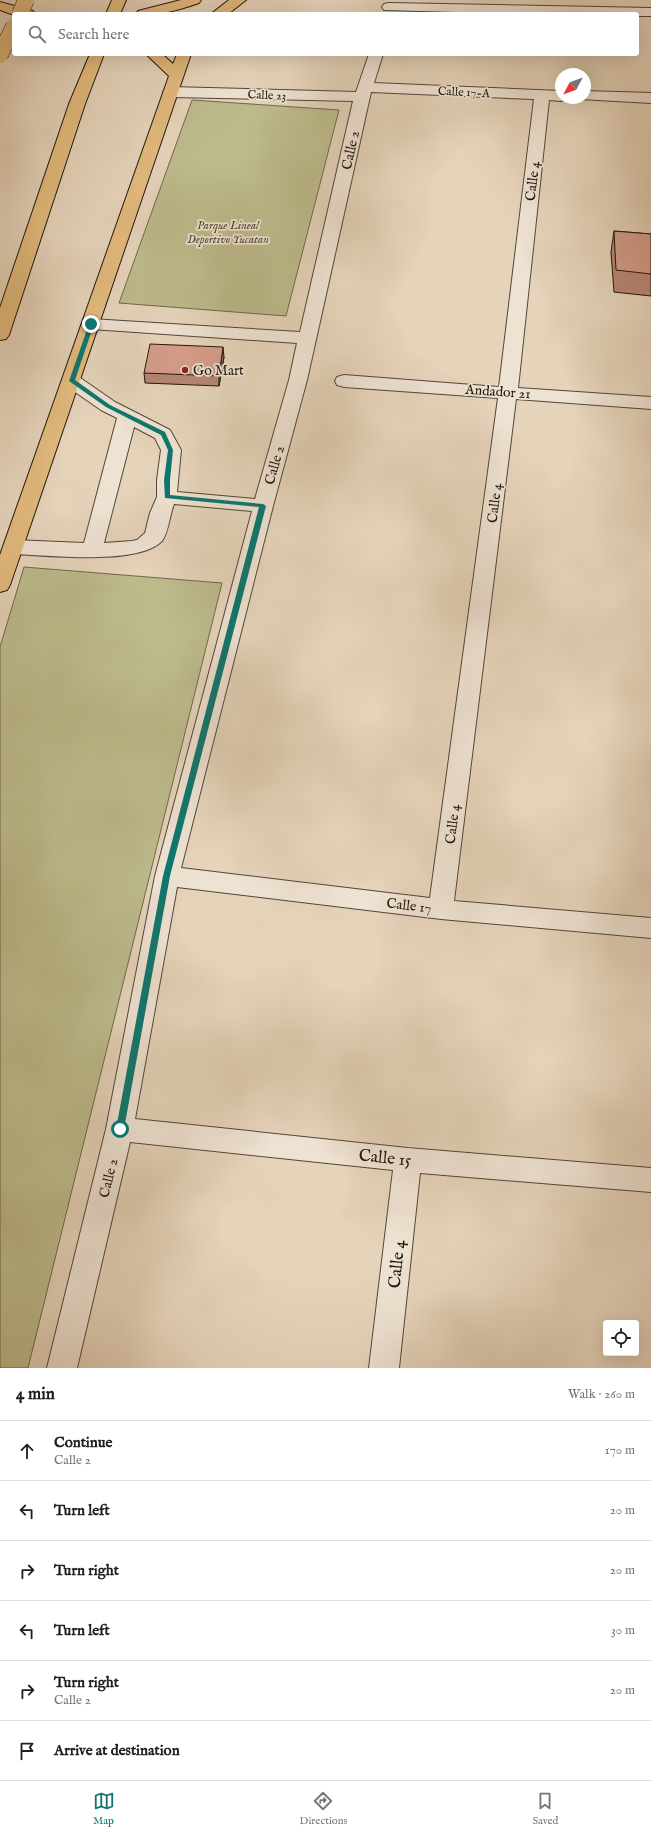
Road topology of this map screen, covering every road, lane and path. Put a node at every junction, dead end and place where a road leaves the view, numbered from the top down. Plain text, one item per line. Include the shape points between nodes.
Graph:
1 (26, 0) edge
2 (119, 0) edge
3 (195, 0) edge
4 (239, 0) edge
5 (0, 6) edge
6 (389, 7) edge
7 (21, 12) edge
8 (21, 12) edge
9 (114, 12) edge
10 (153, 12) edge
11 (194, 12) edge
12 (221, 12) edge
13 (651, 12) edge
14 (12, 30) edge
15 (12, 42) edge
16 (0, 43) edge
17 (0, 55) edge
18 (96, 56) edge
19 (154, 56) edge
20 (183, 56) edge
21 (375, 56) edge
22 (177, 75) junction
23 (171, 92) junction
24 (364, 92) junction
25 (552, 96) edge
26 (591, 96) edge
27 (651, 98) edge
28 (91, 324) junction
29 (0, 335) edge
30 (308, 338) junction
31 (72, 381) junction
32 (344, 381) dead end
33 (508, 392) junction
34 (651, 403) edge
35 (127, 416) junction
36 (167, 496) junction
37 (263, 506) junction
38 (13, 548) junction
39 (92, 550) junction
40 (0, 585) edge
41 (167, 876) junction
42 (441, 909) junction
43 (651, 928) edge
44 (120, 1129) junction
45 (408, 1160) junction
46 (651, 1180) edge
47 (62, 1368) edge
48 (384, 1368) edge

1 - 7 main road, bridge
2 - 9 main road
3 - 10 main road
3 - 11 main road
4 - 12 main road
5 - 8 main road
6 - 13 street
14 - 17 main road, bridge
15 - 16 main road
18 - 29 main road via 77,104
19 - 22 main road
20 - 22 main road
21 - 24 street, Calle 2
22 - 23 main road
23 - 24 street, Calle 23
23 - 28 main road
24 - 25 street, Calle 17-A
24 - 30 street, Calle 2
25 - 33 street, Calle 4
26 - 27 street
28 - 30 street
28 - 31 main road
30 - 37 street, Calle 2
31 - 35 street
31 - 38 main road
32 - 33 street, Andador 21
33 - 34 street, Andador 21
33 - 42 street, Calle 4
35 - 36 street via 163,434 170,450
35 - 39 street
36 - 37 street
36 - 39 street via 155,536 144,545
37 - 41 street, Calle 2
38 - 39 street
38 - 40 main road
41 - 42 street, Calle 17
41 - 44 street, Calle 2
42 - 43 street, Calle 17
44 - 45 street, Calle 15
44 - 47 street, Calle 2
45 - 46 street, Calle 15
45 - 48 street, Calle 4

